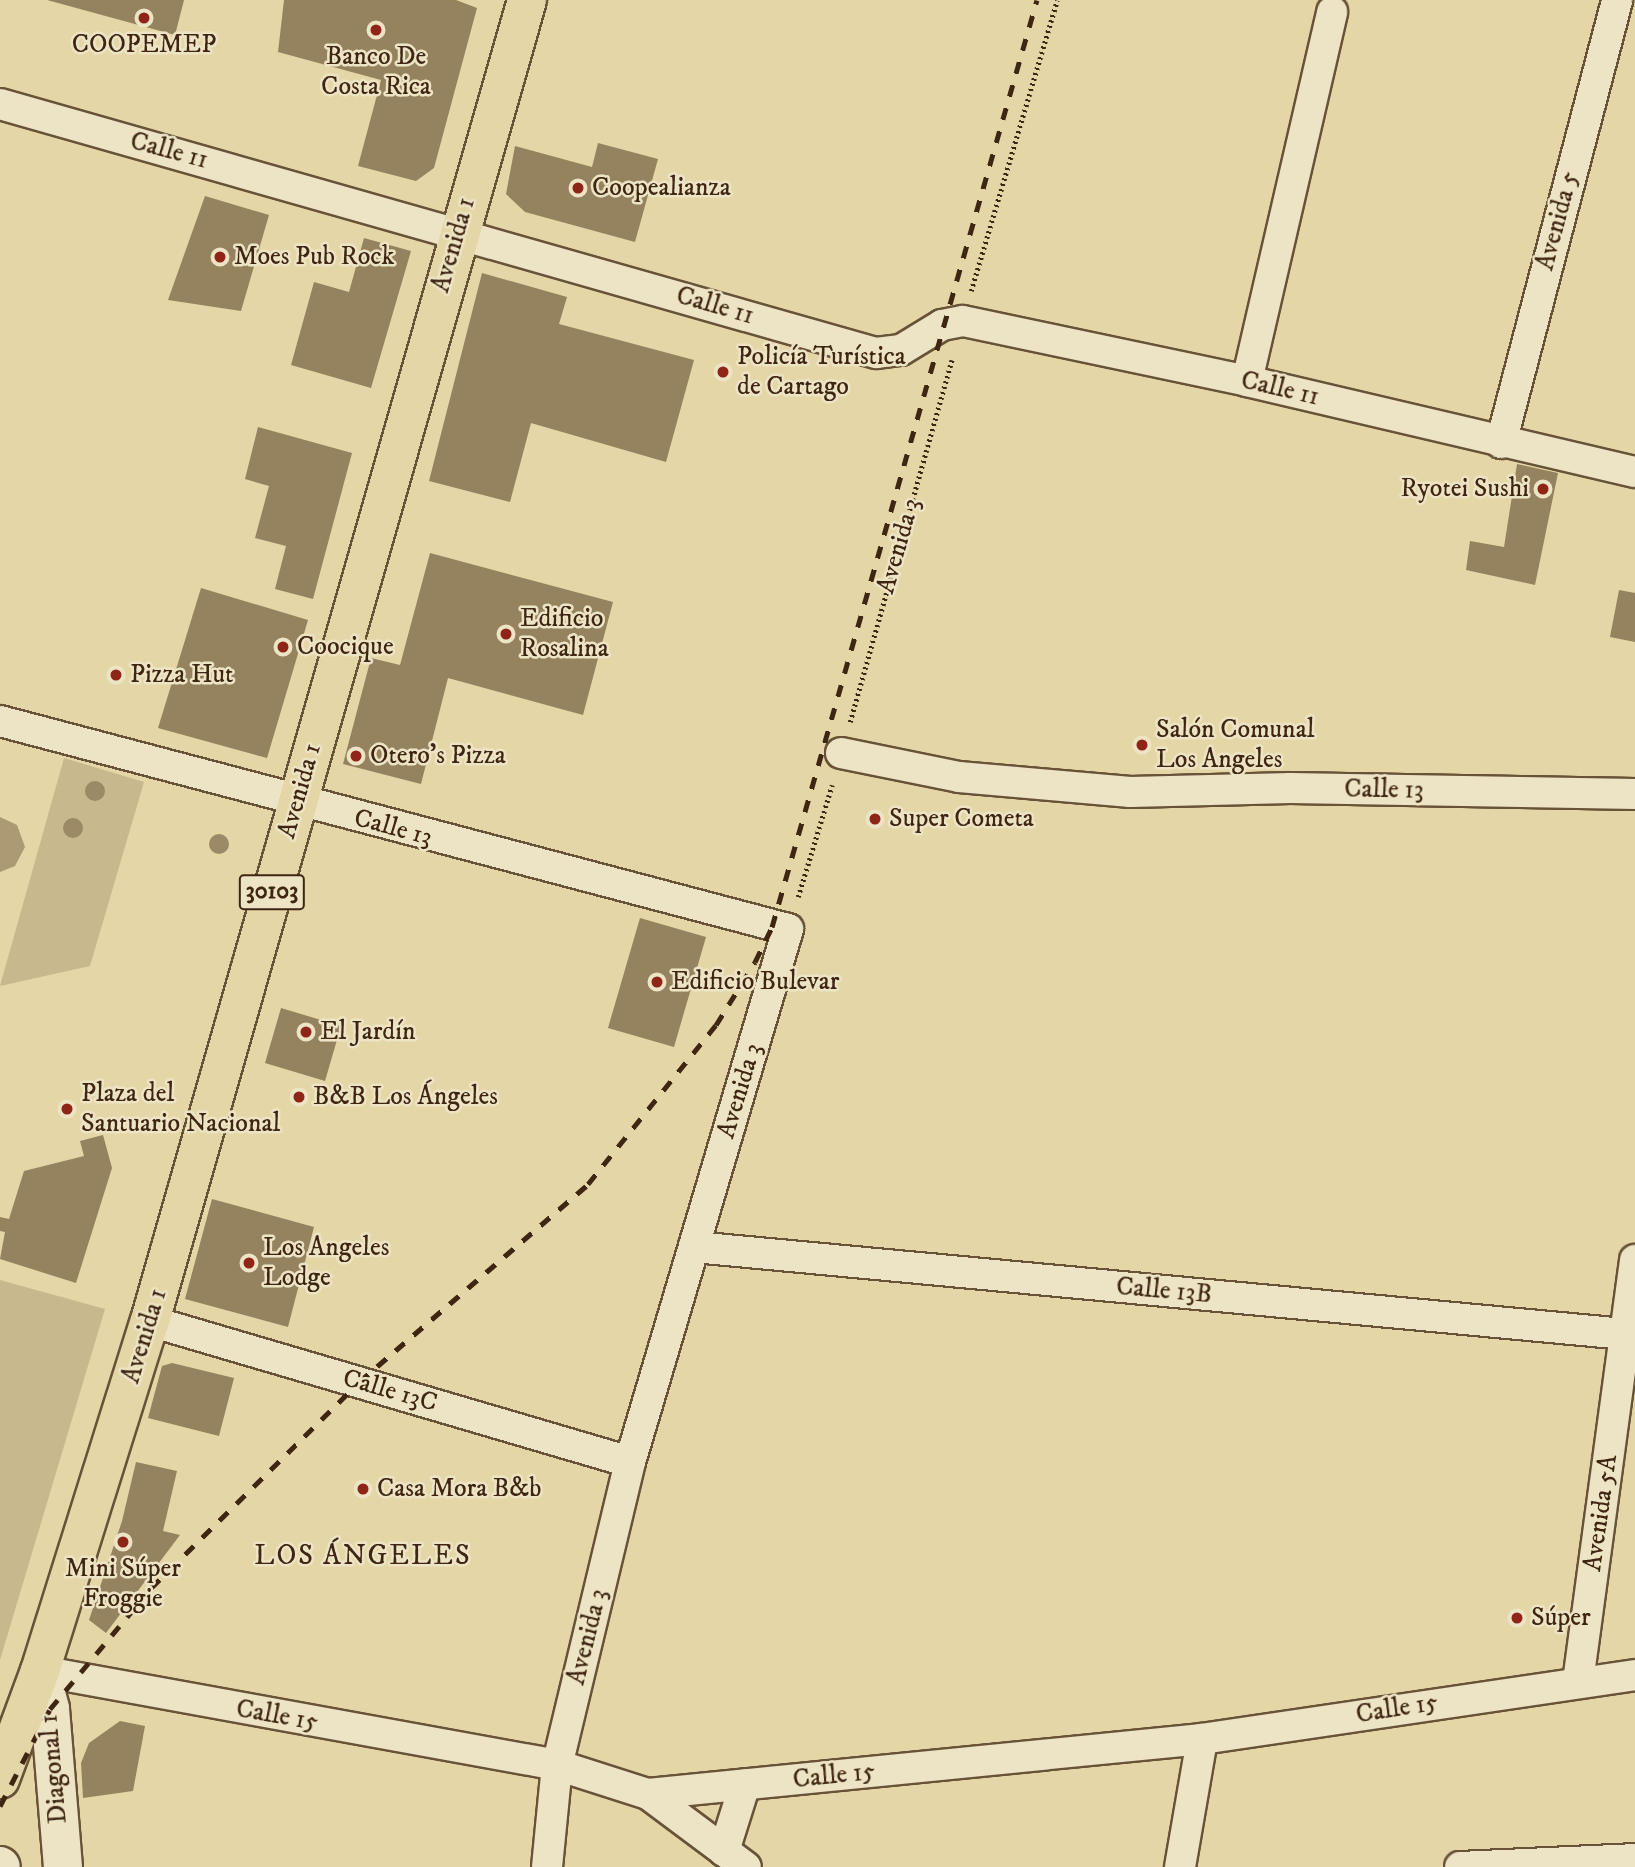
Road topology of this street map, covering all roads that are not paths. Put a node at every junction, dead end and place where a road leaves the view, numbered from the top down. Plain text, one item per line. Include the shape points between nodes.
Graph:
1 (527, 0) edge
2 (1617, 0) edge
3 (1332, 12) dead end
4 (0, 104) edge
5 (458, 231) junction
6 (1247, 380) junction
7 (1501, 443) junction
8 (1635, 472) edge
9 (0, 721) edge
10 (841, 753) road end
11 (1635, 794) edge
12 (298, 803) junction
13 (788, 929) joint
14 (694, 1247) junction
15 (1635, 1260) edge
16 (150, 1321) junction
17 (1631, 1335) edge
18 (630, 1462) junction
19 (40, 1671) junction
20 (1635, 1675) edge
21 (1578, 1682) junction
22 (1202, 1739) junction
23 (556, 1765) junction
24 (0, 1779) edge
25 (745, 1784) junction
26 (648, 1794) junction
27 (735, 1859) edge
28 (1635, 1859) edge
29 (63, 1867) edge
30 (547, 1867) edge
31 (1180, 1867) edge
32 (1460, 1867) edge

1 - 5 main road, Avenida 1 / 30103
2 - 7 street, Avenida 5
3 - 6 street
4 - 5 street, Calle 11
5 - 6 street, Calle 11 via 876,353 901,350 942,325 963,321
5 - 12 main road, Avenida 1 / 30103
6 - 7 street, Calle 11
7 - 8 street, Calle 11
9 - 12 street, Calle 13
10 - 11 street, Calle 13 via 959,777 1130,792 1291,788
12 - 13 street, Calle 13
12 - 16 main road, Avenida 1 / 30103
13 - 14 street, Avenida 3
14 - 17 street, Calle 13B
14 - 18 street, Avenida 3
15 - 17 street, Avenida 5A
16 - 18 street, Calle 13C
16 - 19 main road, Avenida 1 / 30103
17 - 21 street, Avenida 5A
18 - 23 street, Avenida 3
19 - 23 street, Calle 15
19 - 24 main road, Avenida 1 / 30103
19 - 29 main road, Diagonal 1 via 50,1709
20 - 21 street, Calle 15
21 - 22 street, Calle 15
22 - 25 street, Calle 15
22 - 31 street
23 - 26 street, Calle 15
23 - 30 street, Avenida 3
25 - 26 street, Calle 15
25 - 27 street
26 - 27 street
28 - 32 street

